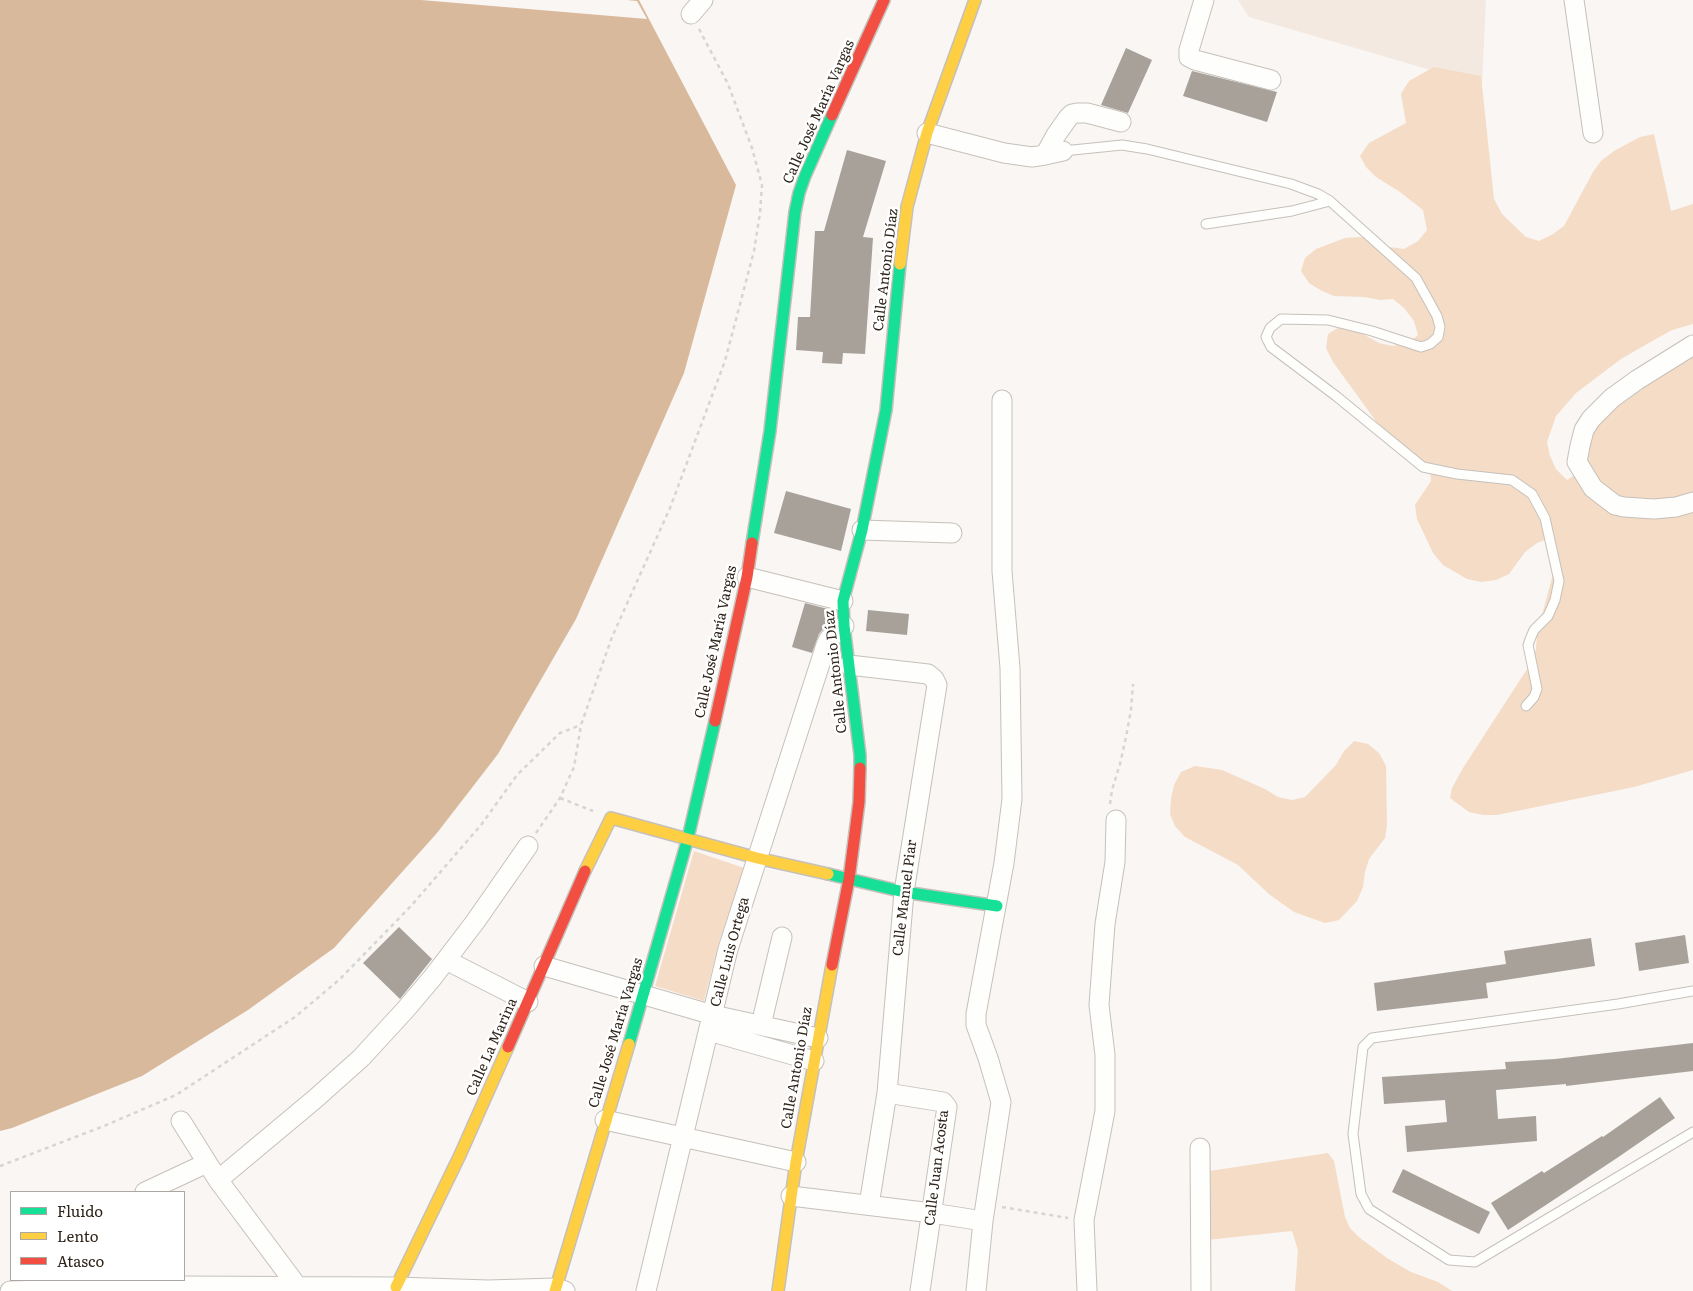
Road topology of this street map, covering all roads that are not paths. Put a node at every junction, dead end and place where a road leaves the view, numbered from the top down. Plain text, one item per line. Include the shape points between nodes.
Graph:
1 (884, 0) edge
2 (975, 0) edge
3 (1204, 0) edge
4 (1574, 0) edge
5 (1270, 80) dead end
6 (1121, 122) dead end
7 (927, 133) junction
8 (1593, 133) dead end
9 (1054, 153) junction
10 (1330, 201) junction
11 (1206, 224) dead end
12 (1693, 345) edge
13 (1002, 400) dead end
14 (1693, 502) edge
15 (862, 530) junction
16 (952, 534) dead end
17 (747, 577) junction
18 (843, 601) junction
19 (844, 626) junction
20 (849, 664) junction
21 (1526, 706) dead end
22 (1116, 820) road end
23 (688, 838) junction
24 (528, 846) road end
25 (757, 858) junction
26 (849, 879) junction
27 (904, 892) junction
28 (997, 906) junction
29 (782, 937) dead end
30 (446, 960) junction
31 (544, 966) junction
32 (1693, 991) edge
33 (644, 994) junction
34 (528, 1002) junction
35 (711, 1023) junction
36 (761, 1025) junction
37 (818, 1038) junction
38 (814, 1061) junction
39 (887, 1093) junction
40 (605, 1120) junction
41 (181, 1121) dead end
42 (1693, 1132) edge
43 (683, 1137) junction
44 (1200, 1148) dead end
45 (796, 1162) junction
46 (207, 1163) junction
47 (218, 1180) junction
48 (147, 1191) edge
49 (791, 1196) junction
50 (869, 1205) junction
51 (932, 1213) junction
52 (984, 1213) junction
53 (296, 1286) junction
54 (396, 1287) junction
55 (559, 1290) edge
56 (10, 1291) edge
57 (646, 1291) edge
58 (778, 1291) edge
59 (920, 1291) edge
60 (976, 1291) edge
61 (1087, 1291) edge
62 (1201, 1291) edge

1 - 17 street, Calle José María Vargas via 805,176 795,212 770,431
2 - 7 street, Calle Antonio Díaz
3 - 5 street via 1189,57
4 - 8 street
6 - 9 street via 1086,113 1072,114 1056,135
7 - 9 street via 1004,153 1032,157
7 - 15 street, Calle Antonio Díaz via 907,207 886,410
9 - 10 lane via 1122,145 1148,149 1290,184
10 - 11 lane
10 - 21 lane via 1416,278 1436,316 1440,327 1438,338 1421,348 1328,320 1281,319 1270,328 1266,338 1271,347 1423,467 1512,480 1532,494 1545,518 1559,581 1556,600 1548,616 1530,637 1528,645 1537,689
12 - 14 street via 1636,380 1598,412 1584,430 1577,462 1593,488 1615,505 1654,509
13 - 28 street via 1002,571 1010,668 1012,799
15 - 16 street
15 - 18 street, Calle Antonio Díaz
17 - 18 street
17 - 23 street, Calle José María Vargas
18 - 19 street, Calle Antonio Díaz
19 - 20 street, Calle Antonio Díaz
19 - 25 street, Calle Luis Ortega via 826,644
20 - 26 street, Calle Antonio Díaz via 860,755 859,802
20 - 27 street, Calle Manuel Piar via 928,674 936,685
22 - 61 street via 1115,862 1104,924 1099,1005 1105,1055 1105,1111 1084,1220
23 - 25 street
23 - 31 street, Calle La Marina via 610,818
23 - 33 street, Calle José María Vargas
24 - 30 street
25 - 26 street
25 - 35 street, Calle Luis Ortega via 728,949
26 - 27 street
26 - 37 street, Calle Antonio Díaz
27 - 28 street
27 - 39 street, Calle Manuel Piar
28 - 52 street via 976,1014 976,1025 1001,1102
29 - 36 street
30 - 34 street
30 - 47 street via 361,1058
31 - 33 street
31 - 34 street, Calle La Marina
32 - 42 lane via 1372,1038 1363,1047 1353,1134 1361,1194 1369,1209 1449,1260 1475,1262
33 - 35 street
33 - 40 street, Calle José María Vargas
34 - 54 street, Calle La Marina via 460,1155
35 - 36 street
35 - 38 street
35 - 43 street, Calle Luis Ortega
36 - 37 street
37 - 38 street, Calle Antonio Díaz
38 - 45 street, Calle Antonio Díaz
39 - 50 street, Calle Manuel Piar
39 - 51 street, Calle Juan Acosta via 943,1102 947,1106
40 - 43 street
40 - 55 street, Calle José María Vargas
41 - 46 street
43 - 45 street
43 - 57 street, Calle Luis Ortega
44 - 62 street
45 - 49 street, Calle Antonio Díaz
46 - 47 street
46 - 48 street
47 - 53 street
49 - 50 street
49 - 58 street, Calle Antonio Díaz
50 - 51 street
51 - 52 street
51 - 59 street, Calle Juan Acosta
52 - 60 street
53 - 54 street
53 - 56 street
54 - 55 street

